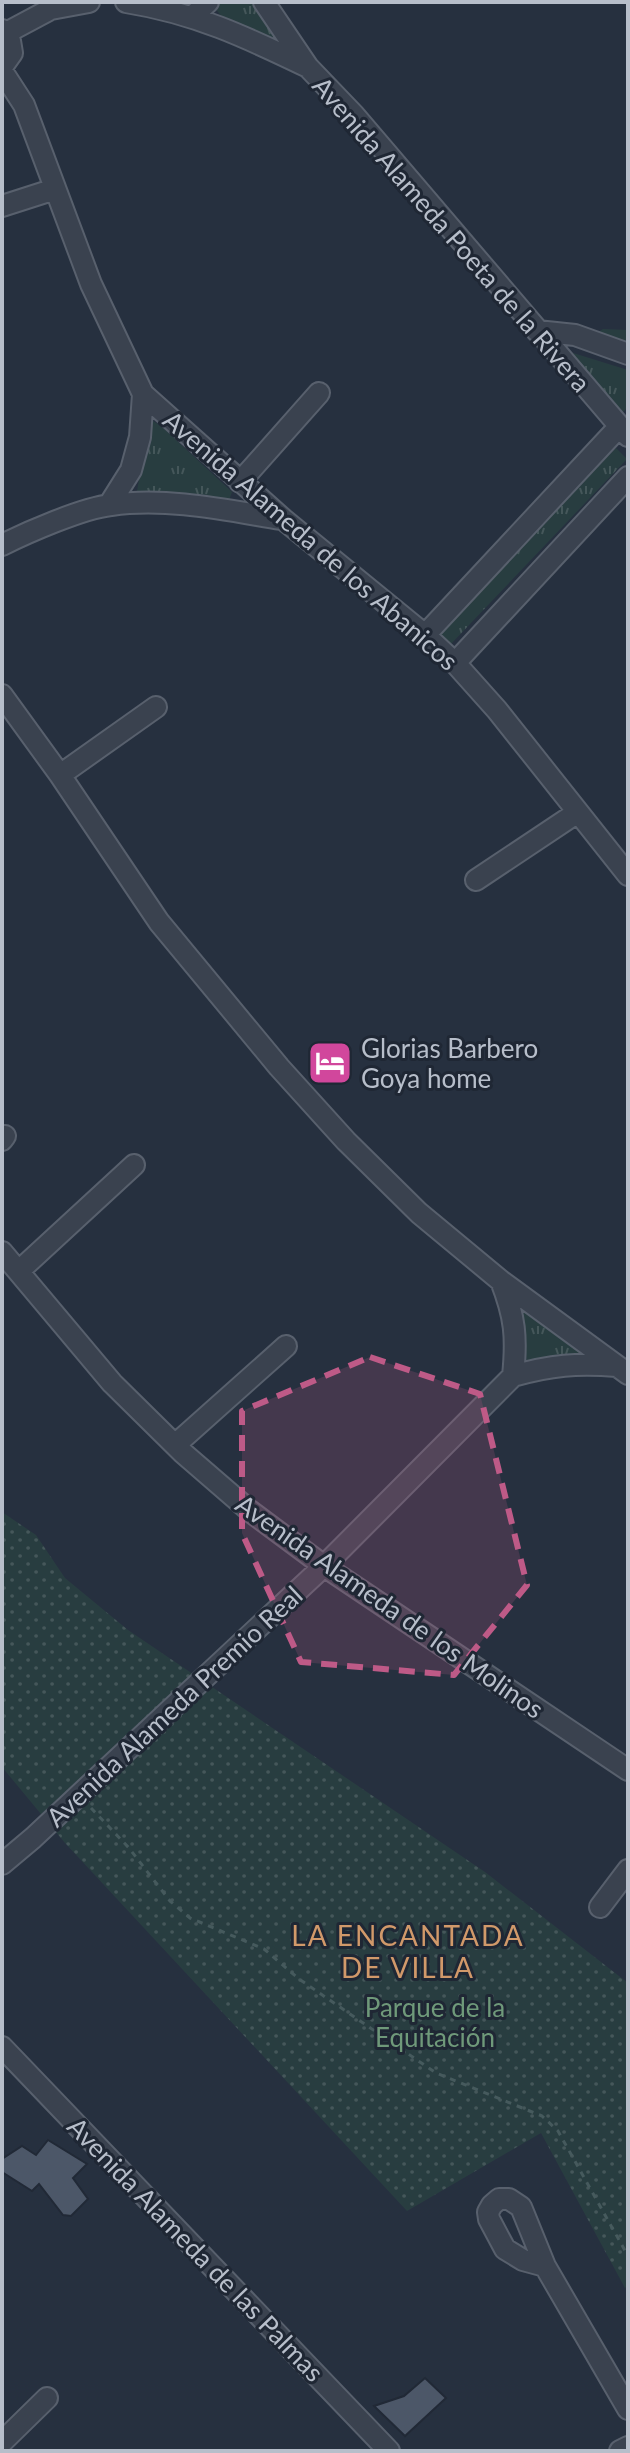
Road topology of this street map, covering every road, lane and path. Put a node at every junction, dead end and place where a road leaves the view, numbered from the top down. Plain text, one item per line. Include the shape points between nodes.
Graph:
1 (89, 2) edge
2 (126, 2) edge
3 (264, 2) edge
4 (53, 6) edge
5 (200, 9) edge
6 (4, 32) edge
7 (308, 67) junction
8 (2, 69) edge
9 (55, 189) junction
10 (2, 206) edge
11 (537, 331) junction
12 (628, 354) edge
13 (319, 393) dead end
14 (143, 394) junction
15 (624, 432) edge
16 (628, 477) edge
17 (240, 482) junction
18 (109, 505) junction
19 (283, 519) junction
20 (2, 545) edge
21 (425, 635) junction
22 (455, 663) junction
23 (2, 695) edge
24 (156, 707) dead end
25 (60, 775) junction
26 (578, 812) junction
27 (628, 875) edge
28 (476, 880) dead end
29 (134, 1165) dead end
30 (2, 1252) edge
31 (20, 1270) junction
32 (501, 1281) junction
33 (286, 1346) dead end
34 (622, 1370) edge
35 (513, 1376) junction
36 (175, 1445) junction
37 (324, 1566) junction
38 (628, 1770) edge
39 (79, 1795) junction
40 (2, 1864) edge
41 (628, 1870) edge
42 (600, 1907) dead end
43 (2, 2047) edge
44 (628, 2256) edge
45 (545, 2266) dead end
46 (47, 2398) dead end
47 (628, 2409) edge
48 (2, 2442) edge
49 (628, 2447) edge
50 (389, 2451) edge
51 (620, 2451) edge

1 - 4 street
2 - 5 street, Avenida Alameda Poeta de la Rivera
3 - 7 street, Avenida Alameda Poeta de la Rivera
4 - 6 street
5 - 7 street, Avenida Alameda Poeta de la Rivera
6 - 8 street via 12,53
7 - 11 street, Avenida Alameda Poeta de la Rivera
8 - 9 street via 24,105
9 - 10 street
9 - 14 street via 91,284
11 - 12 street via 575,335
11 - 15 street, Avenida Alameda Poeta de la Rivera
13 - 17 street
14 - 17 street, Avenida Alameda de los Abanicos
14 - 18 street via 131,470
15 - 21 street
16 - 22 street
17 - 19 street, Avenida Alameda de los Abanicos
18 - 19 street via 214,508
18 - 20 street
19 - 21 street, Avenida Alameda de los Abanicos
21 - 22 street, Avenida Alameda de los Abanicos
22 - 26 street, Avenida Alameda de los Abanicos
23 - 25 street
24 - 25 street
25 - 32 street via 159,922 279,1067 419,1213
26 - 27 street, Avenida Alameda de los Abanicos
26 - 28 street
29 - 31 street
30 - 31 street, Avenida Alameda de los Molinos
31 - 36 street, Avenida Alameda de los Molinos via 112,1383
32 - 34 street
32 - 35 street via 514,1313
33 - 36 street
34 - 35 street, Avenida Alameda Premio Real via 577,1363
35 - 37 street, Avenida Alameda Premio Real
36 - 37 street, Avenida Alameda de los Molinos
37 - 38 street, Avenida Alameda de los Molinos
37 - 39 street, Avenida Alameda Premio Real
39 - 40 street, Avenida Alameda Premio Real
39 - 44 path via 190,1918 264,1949 436,2073 542,2116 558,2131
41 - 42 street
43 - 50 street, Avenida Alameda de las Palmas
45 - 47 street
46 - 48 street
49 - 51 street

